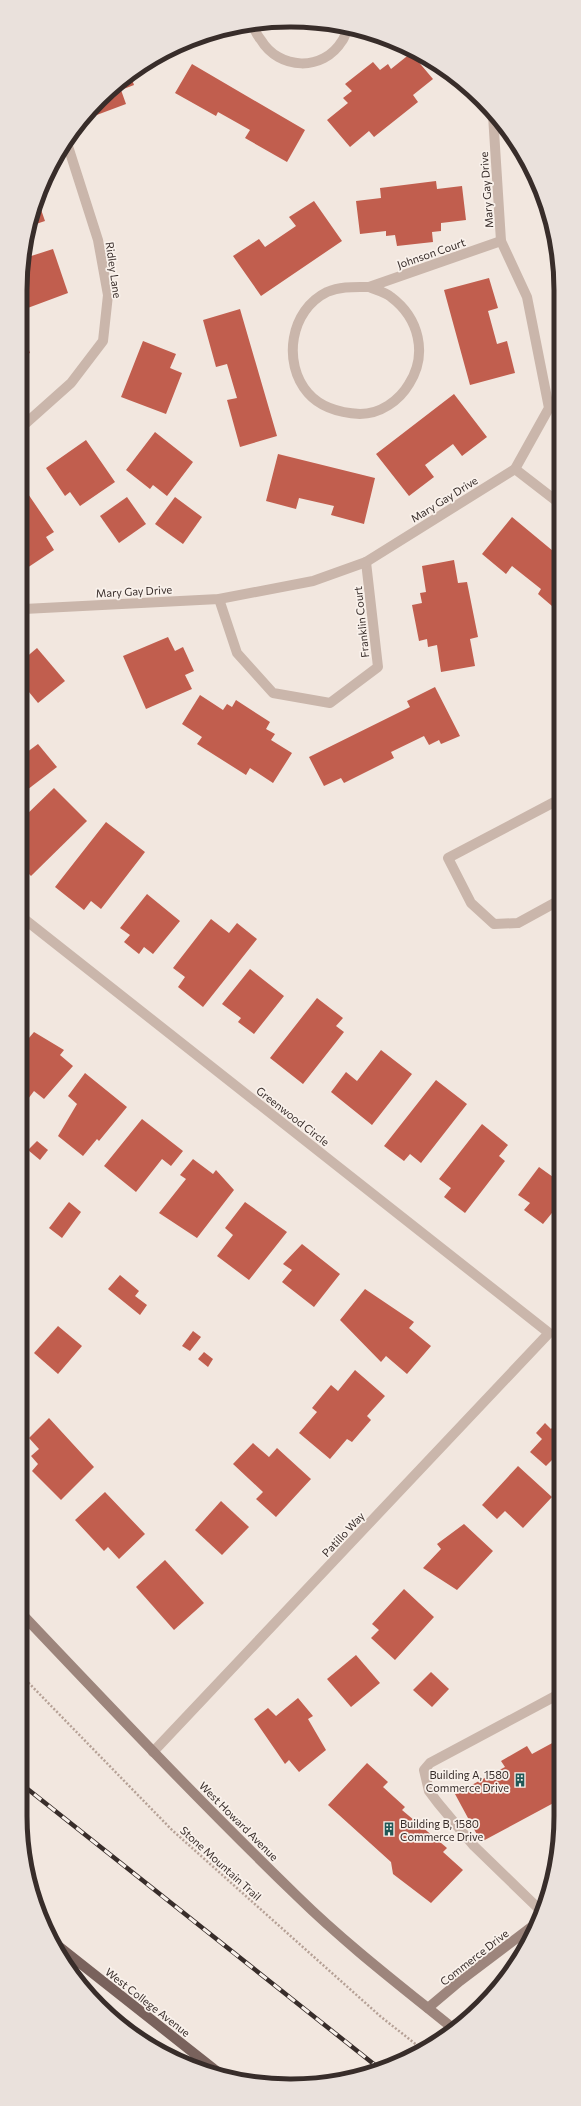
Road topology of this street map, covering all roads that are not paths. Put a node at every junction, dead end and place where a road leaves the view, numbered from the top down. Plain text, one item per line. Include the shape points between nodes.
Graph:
1 (255, 29) edge
2 (346, 33) edge
3 (496, 125) edge
4 (69, 148) edge
5 (501, 241) junction
6 (369, 287) junction
7 (27, 421) edge
8 (515, 469) junction
9 (554, 499) edge
10 (366, 562) junction
11 (219, 599) junction
12 (27, 609) edge
13 (554, 802) edge
14 (554, 903) edge
15 (27, 921) edge
16 (549, 1333) joint
17 (27, 1619) edge
18 (554, 1697) edge
19 (153, 1752) junction
20 (537, 1907) edge
21 (528, 1929) edge
22 (64, 1951) edge
23 (428, 2008) junction
24 (450, 2026) edge
25 (211, 2066) edge

1 - 2 street via 267,50 281,60 298,64 315,62 330,54 342,41
3 - 5 street, Mary Gay Drive
4 - 7 street, Ridley Lane via 98,240 108,295 103,341 71,383
5 - 6 street, Johnson Court
5 - 8 street, Mary Gay Drive via 527,297 549,408
6 - 6 street, Johnson Court via 390,296 406,310 417,330 420,352 415,374 404,394 386,407 373,412 344,413 324,406 308,393 296,374 292,352 297,324 309,306 327,292 348,286
8 - 9 street
8 - 10 street, Mary Gay Drive
10 - 11 street, Mary Gay Drive via 313,581
10 - 11 street, Franklin Court via 378,667 330,703 272,693 237,653
11 - 12 street, Mary Gay Drive
13 - 14 street via 448,858 471,904 494,924 518,923
15 - 16 street, Greenwood Circle
16 - 19 street, Patillo Way
17 - 19 main road, West Howard Avenue
18 - 20 street via 430,1763 424,1770 429,1791 438,1803 474,1846
19 - 23 main road, West Howard Avenue via 299,1898
21 - 23 main road, Commerce Drive
22 - 25 main road, West College Avenue
23 - 24 main road, West Howard Avenue

